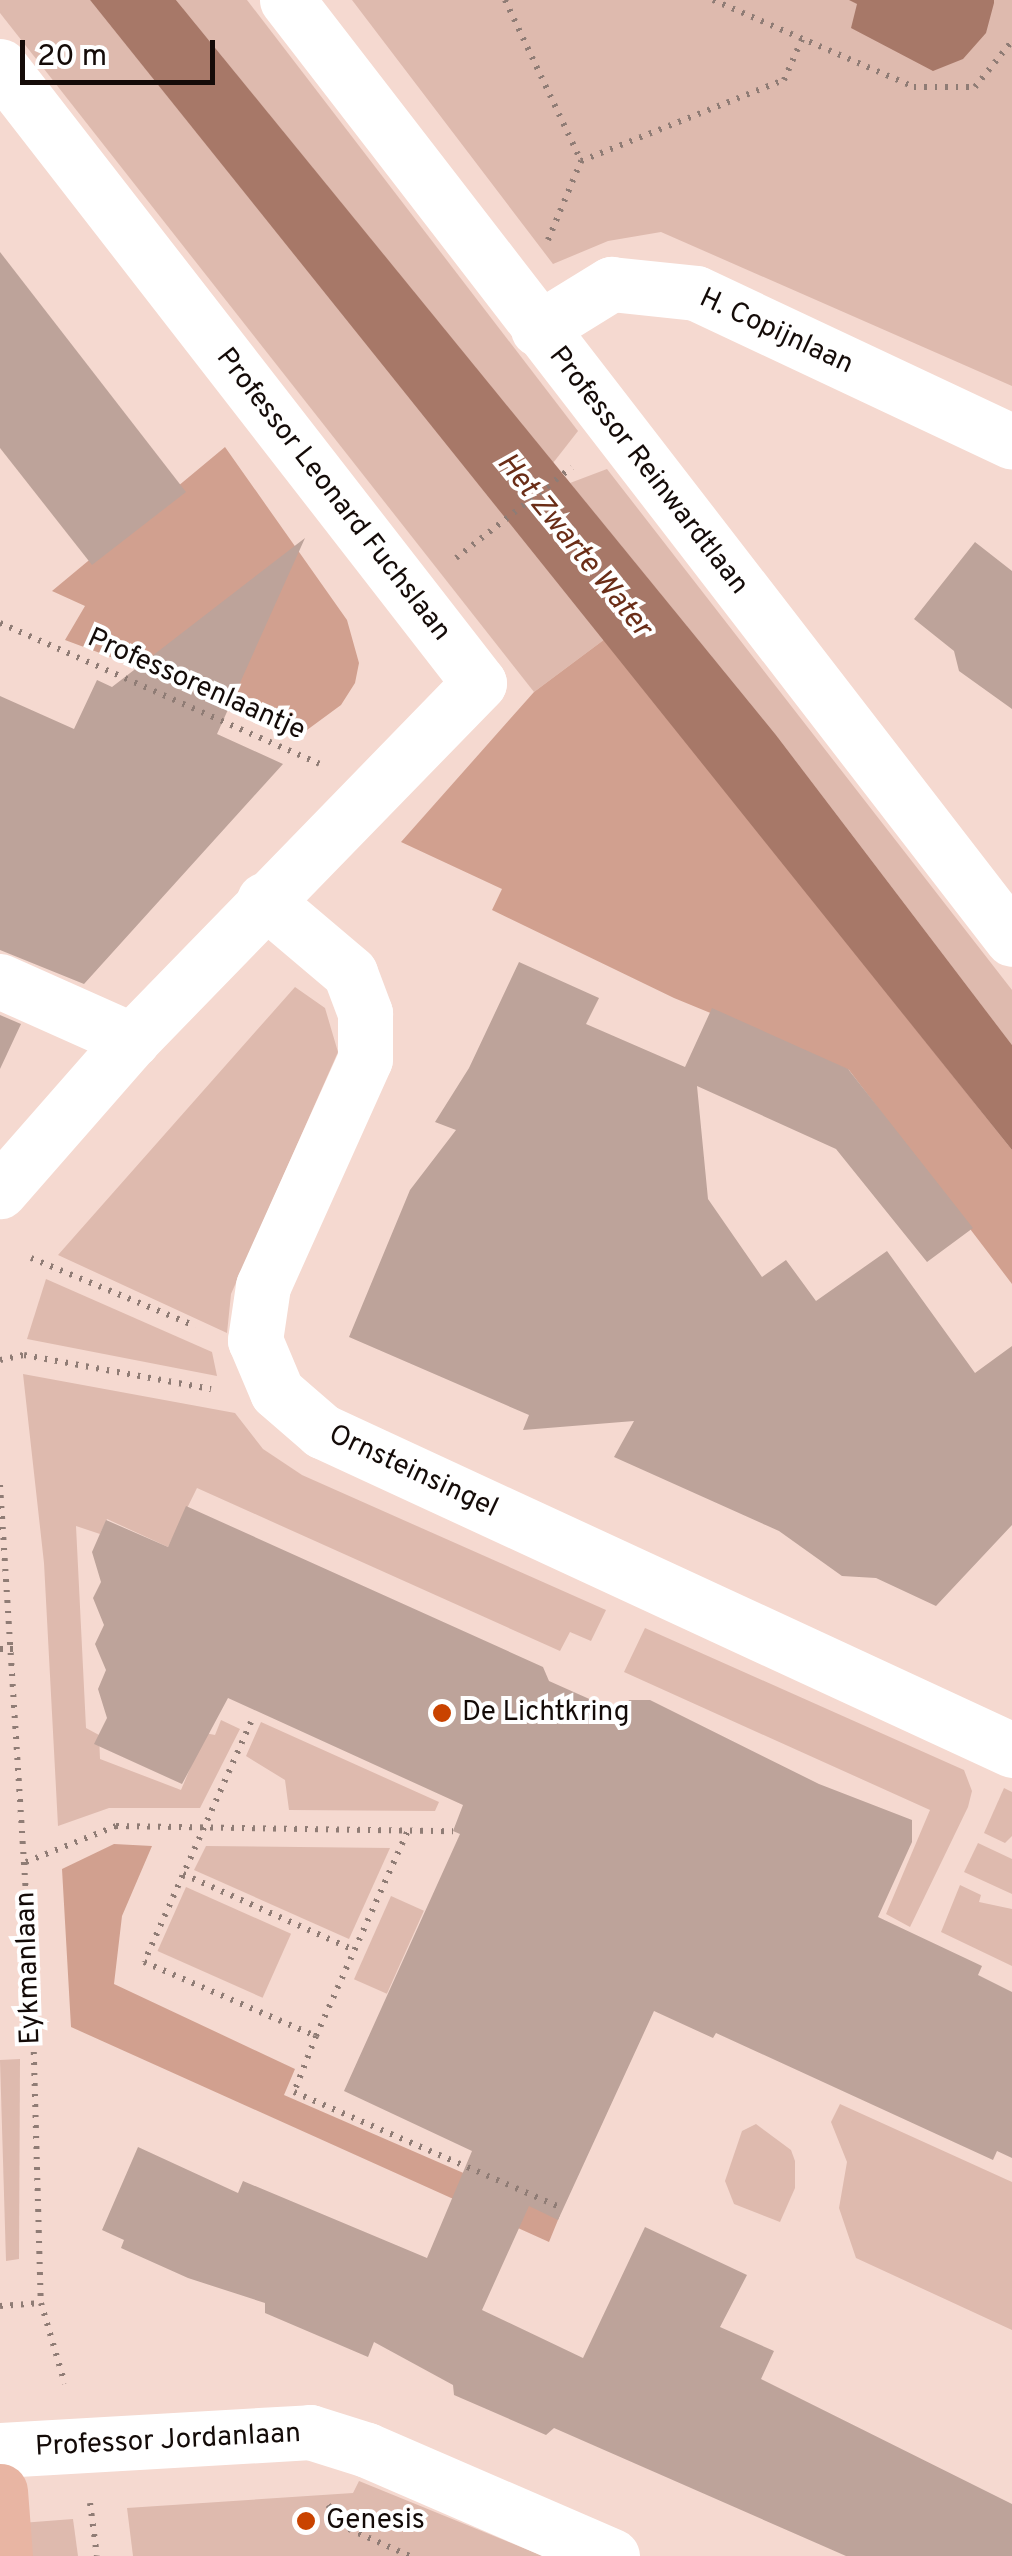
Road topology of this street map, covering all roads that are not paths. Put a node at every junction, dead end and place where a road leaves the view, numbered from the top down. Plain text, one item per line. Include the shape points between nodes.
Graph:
1 (287, 0) edge
2 (0, 66) edge
3 (529, 317) junction
4 (1012, 442) edge
5 (264, 900) junction
6 (1012, 939) edge
7 (0, 981) edge
8 (132, 1040) junction
9 (0, 1191) edge
10 (1012, 1750) edge
11 (0, 2450) edge
12 (0, 2491) edge
13 (5, 2556) edge
14 (612, 2556) edge

1 - 3 street, Professor Reinwardtlaan
2 - 5 street, Professor Leonard Fuchslaan via 479,682
3 - 4 street, H. Copijnlaan via 611,284 696,293
3 - 6 street, Professor Reinwardtlaan
5 - 8 street, Professor Leonard Fuchslaan
5 - 10 street, Ornsteinsingel via 350,973 365,1013 365,1059 264,1286 255,1340 269,1372 322,1430
7 - 8 street
8 - 9 street, Professor Leonard Fuchslaan
11 - 14 street, Professor Jordanlaan via 310,2432
12 - 13 main road

